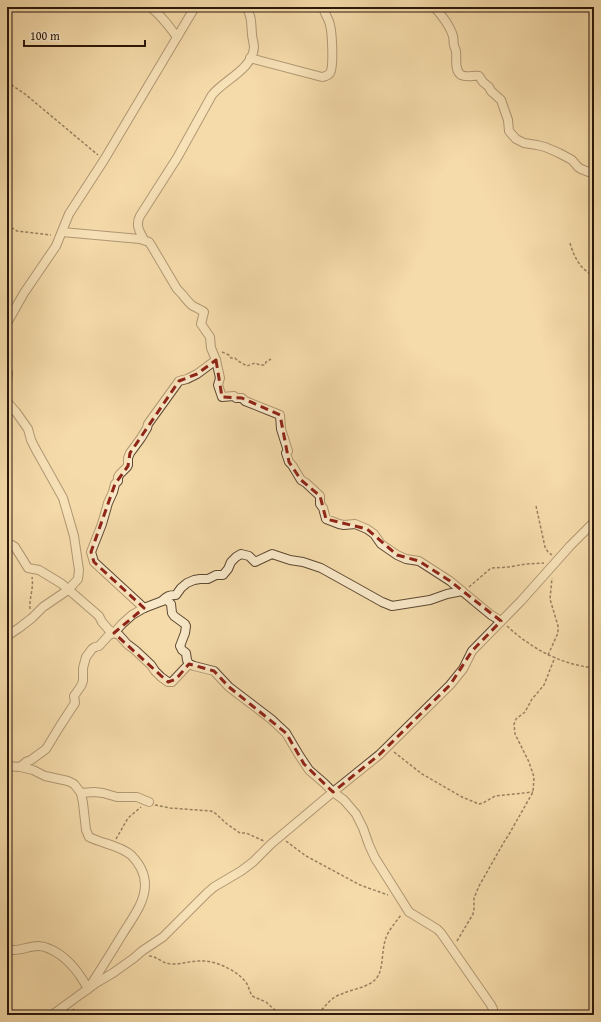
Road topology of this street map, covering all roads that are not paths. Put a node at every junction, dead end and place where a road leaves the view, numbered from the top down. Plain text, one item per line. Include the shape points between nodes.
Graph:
1 (150, 7) edge
2 (195, 7) edge
3 (246, 7) edge
4 (323, 7) edge
5 (434, 7) edge
6 (177, 37) junction
7 (250, 58) junction
8 (594, 174) edge
9 (61, 234) junction
10 (144, 240) junction
11 (7, 323) edge
12 (216, 360) junction
13 (7, 371) edge
14 (7, 384) edge
15 (7, 399) edge
16 (594, 522) edge
17 (7, 546) edge
18 (68, 590) junction
19 (462, 591) junction
20 (162, 601) junction
21 (144, 608) junction
22 (501, 621) junction
23 (114, 634) junction
24 (7, 636) edge
25 (189, 664) junction
26 (7, 766) edge
27 (20, 767) junction
28 (333, 792) junction
29 (81, 793) junction
30 (149, 802) road end
31 (7, 947) edge
32 (88, 989) junction
33 (52, 1015) edge
34 (493, 1015) edge

1 - 6 street
2 - 6 street
3 - 7 street via 250,13 254,46
4 - 7 street via 330,25 333,64 328,76 322,77
5 - 8 street via 442,15 453,35 458,72 467,77 479,76 501,100 509,131 516,139 559,153 581,169
6 - 9 street via 69,214
7 - 10 street via 244,68 212,95 177,158 140,216 137,224
9 - 10 street
9 - 11 street
10 - 12 street via 149,242 177,289 192,305 204,312 201,324 210,337
12 - 19 street via 220,378 218,385 222,397 242,398 280,415 289,462 301,480 320,496 320,504 326,519 344,525 359,525 374,534 381,544 397,555 418,561 443,575
12 - 21 street via 197,374 179,381 148,424 130,453 127,467 118,477 91,552 94,562
13 - 14 street
15 - 18 street via 26,426 35,448 64,498 74,536 79,570 78,579
16 - 22 street
17 - 18 street via 14,546 17,549 28,568 42,571
18 - 23 street via 99,616
18 - 24 street
19 - 20 street via 430,600 392,606 321,568 304,562 272,554 255,562 249,556 241,554 231,562 223,574 208,580 194,580 181,588 176,595 165,597
19 - 22 street
20 - 21 street
20 - 25 street via 168,601 174,616 186,626 180,646 186,653
21 - 23 street via 127,619
22 - 28 street via 472,650 463,669 450,686 379,755
23 - 25 street via 168,682 176,679
23 - 27 street via 109,635 86,657 83,682 74,696 75,703 46,749
25 - 28 street via 214,671 228,687 279,726 308,770
26 - 27 street
27 - 29 street via 68,781
28 - 32 street via 253,862 214,886 163,937
28 - 34 street via 356,814 371,851 406,908 411,914 439,931 491,1005
29 - 30 street via 103,792 117,797 137,797
29 - 32 street via 87,835 130,854 140,868 145,886 137,911
31 - 32 street via 14,950 44,946 54,951 68,961
32 - 33 street

